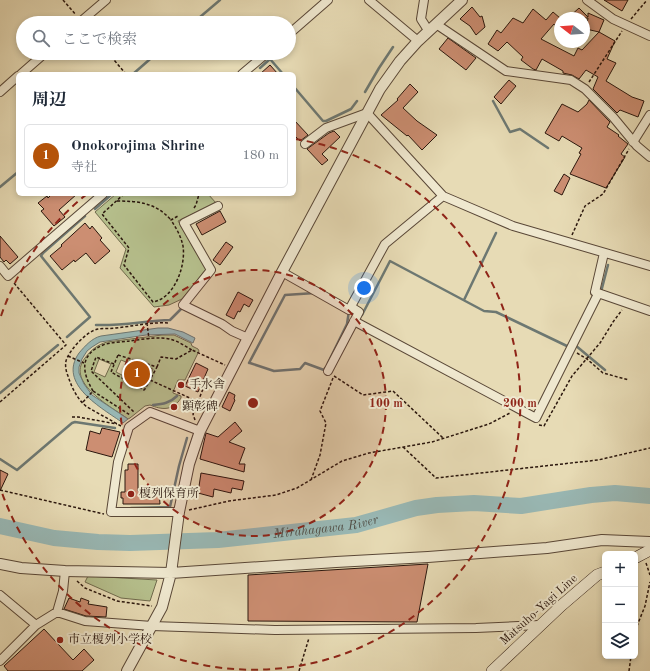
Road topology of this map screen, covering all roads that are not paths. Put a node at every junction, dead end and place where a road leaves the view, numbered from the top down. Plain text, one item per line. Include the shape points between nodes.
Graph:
1 (106, 0) edge
2 (328, 0) edge
3 (369, 0) edge
4 (424, 0) edge
5 (462, 0) edge
6 (587, 0) edge
7 (87, 16) edge
8 (432, 27) junction
9 (296, 28) edge
10 (650, 36) edge
11 (418, 41) junction
12 (37, 60) edge
13 (259, 60) edge
14 (22, 72) edge
15 (244, 72) edge
16 (16, 78) edge
17 (0, 92) edge
18 (367, 113) junction
19 (650, 115) edge
20 (633, 142) junction
21 (305, 144) dead end
22 (650, 157) edge
23 (101, 196) edge
24 (443, 196) junction
25 (218, 206) dead end
26 (604, 253) junction
27 (0, 266) edge
28 (650, 266) edge
29 (282, 272) junction
30 (598, 294) junction
31 (351, 307) junction
32 (650, 311) edge
33 (354, 321) junction
34 (248, 338) junction
35 (328, 371) dead end
36 (200, 431) junction
37 (178, 516) junction
38 (650, 542) edge
39 (0, 564) edge
40 (64, 571) junction
41 (171, 573) junction
42 (602, 573) edge
43 (0, 595) edge
44 (57, 612) junction
45 (36, 625) junction
46 (539, 625) junction
47 (152, 626) junction
48 (0, 661) edge
49 (127, 671) edge
50 (492, 671) edge

1 - 7 street
2 - 9 street
3 - 11 street
4 - 8 street via 421,19
5 - 8 street
6 - 10 street via 613,18
8 - 11 street
8 - 20 street via 506,71 570,80 585,89
11 - 18 street via 392,72
12 - 14 street
13 - 15 street
16 - 17 street
18 - 21 street via 326,128
18 - 24 street
18 - 29 street
19 - 20 street
20 - 22 street
23 - 27 street via 8,276
24 - 26 street via 512,226
24 - 31 street via 385,244
25 - 34 street via 184,223 211,270 183,305
26 - 28 street
26 - 30 street via 595,292
29 - 31 street via 349,310
29 - 34 street
30 - 32 street
30 - 33 street via 536,418
31 - 33 street via 359,312
33 - 35 street
34 - 36 street
36 - 37 street via 189,464
36 - 37 street via 150,412 129,427 118,462 112,512
37 - 41 street
38 - 41 street via 602,540 547,548
39 - 40 street
40 - 41 street
40 - 44 street via 63,591
41 - 47 street via 162,607
42 - 46 main road, Matsuho-Yagi Line
43 - 45 street
44 - 45 street
44 - 47 street via 85,621
45 - 48 street
46 - 47 street via 312,630
46 - 50 main road, Matsuho-Yagi Line
47 - 49 street

